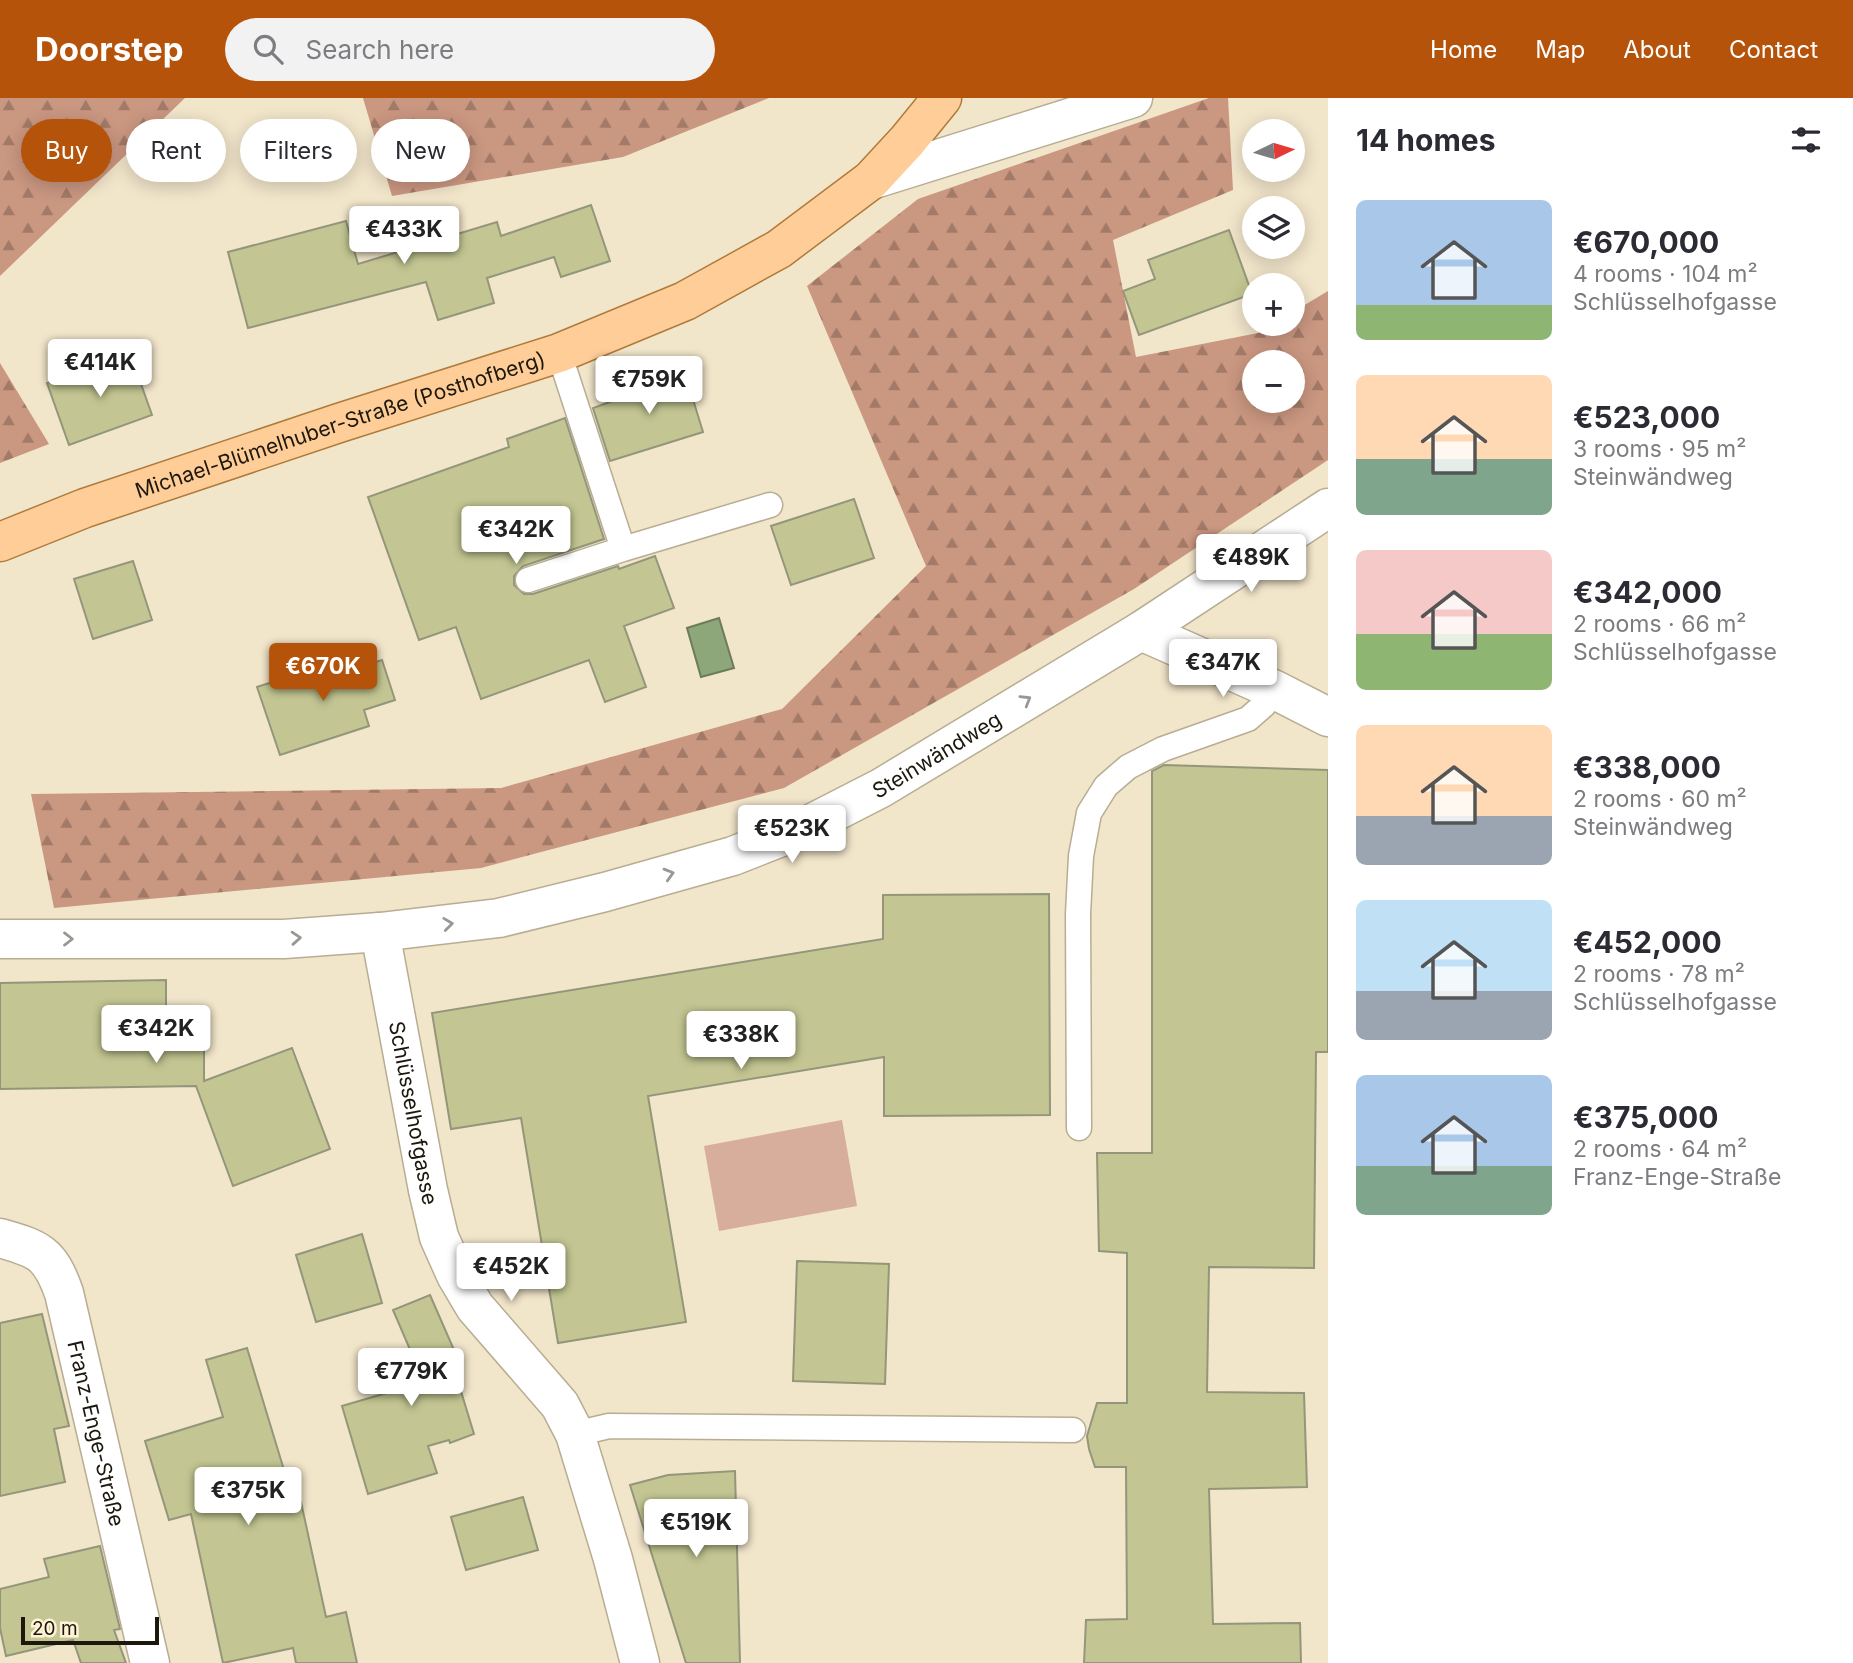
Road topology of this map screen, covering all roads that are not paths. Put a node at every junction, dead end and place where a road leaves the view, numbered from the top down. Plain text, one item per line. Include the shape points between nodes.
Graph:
1 (942, 98) edge
2 (1133, 98) edge
3 (871, 180) junction
4 (559, 352) junction
5 (770, 505) dead end
6 (1328, 508) edge
7 (0, 542) edge
8 (623, 549) junction
9 (528, 580) dead end
10 (1141, 631) junction
11 (1275, 690) junction
12 (1328, 717) edge
13 (380, 932) junction
14 (0, 939) edge
15 (1079, 1128) dead end
16 (0, 1238) edge
17 (1073, 1430) dead end
18 (575, 1434) junction
19 (150, 1663) edge
20 (640, 1663) edge

1 - 3 main road, Michael-Blümelhuber-Straße (Posthofberg)
2 - 3 street
3 - 4 main road, Michael-Blümelhuber-Straße (Posthofberg) via 779,249 685,301
4 - 7 main road, Michael-Blümelhuber-Straße (Posthofberg) via 85,508
4 - 8 lane
5 - 8 lane
6 - 10 street, Steinwändweg
8 - 9 lane
10 - 11 street
13 -> 10 street, Steinwändweg via 499,918 733,856 799,830 881,788
11 - 12 street
11 - 15 lane via 1248,719 1163,749 1128,767 1105,786 1088,813 1078,914
14 -> 13 street via 284,939
13 - 18 street, Schlüsselhofgasse via 439,1237 475,1307 554,1396
16 - 19 street, Franz-Enge-Straße via 28,1246 56,1269
17 - 18 lane via 609,1426
18 - 20 street, Schlüsselhofgasse

